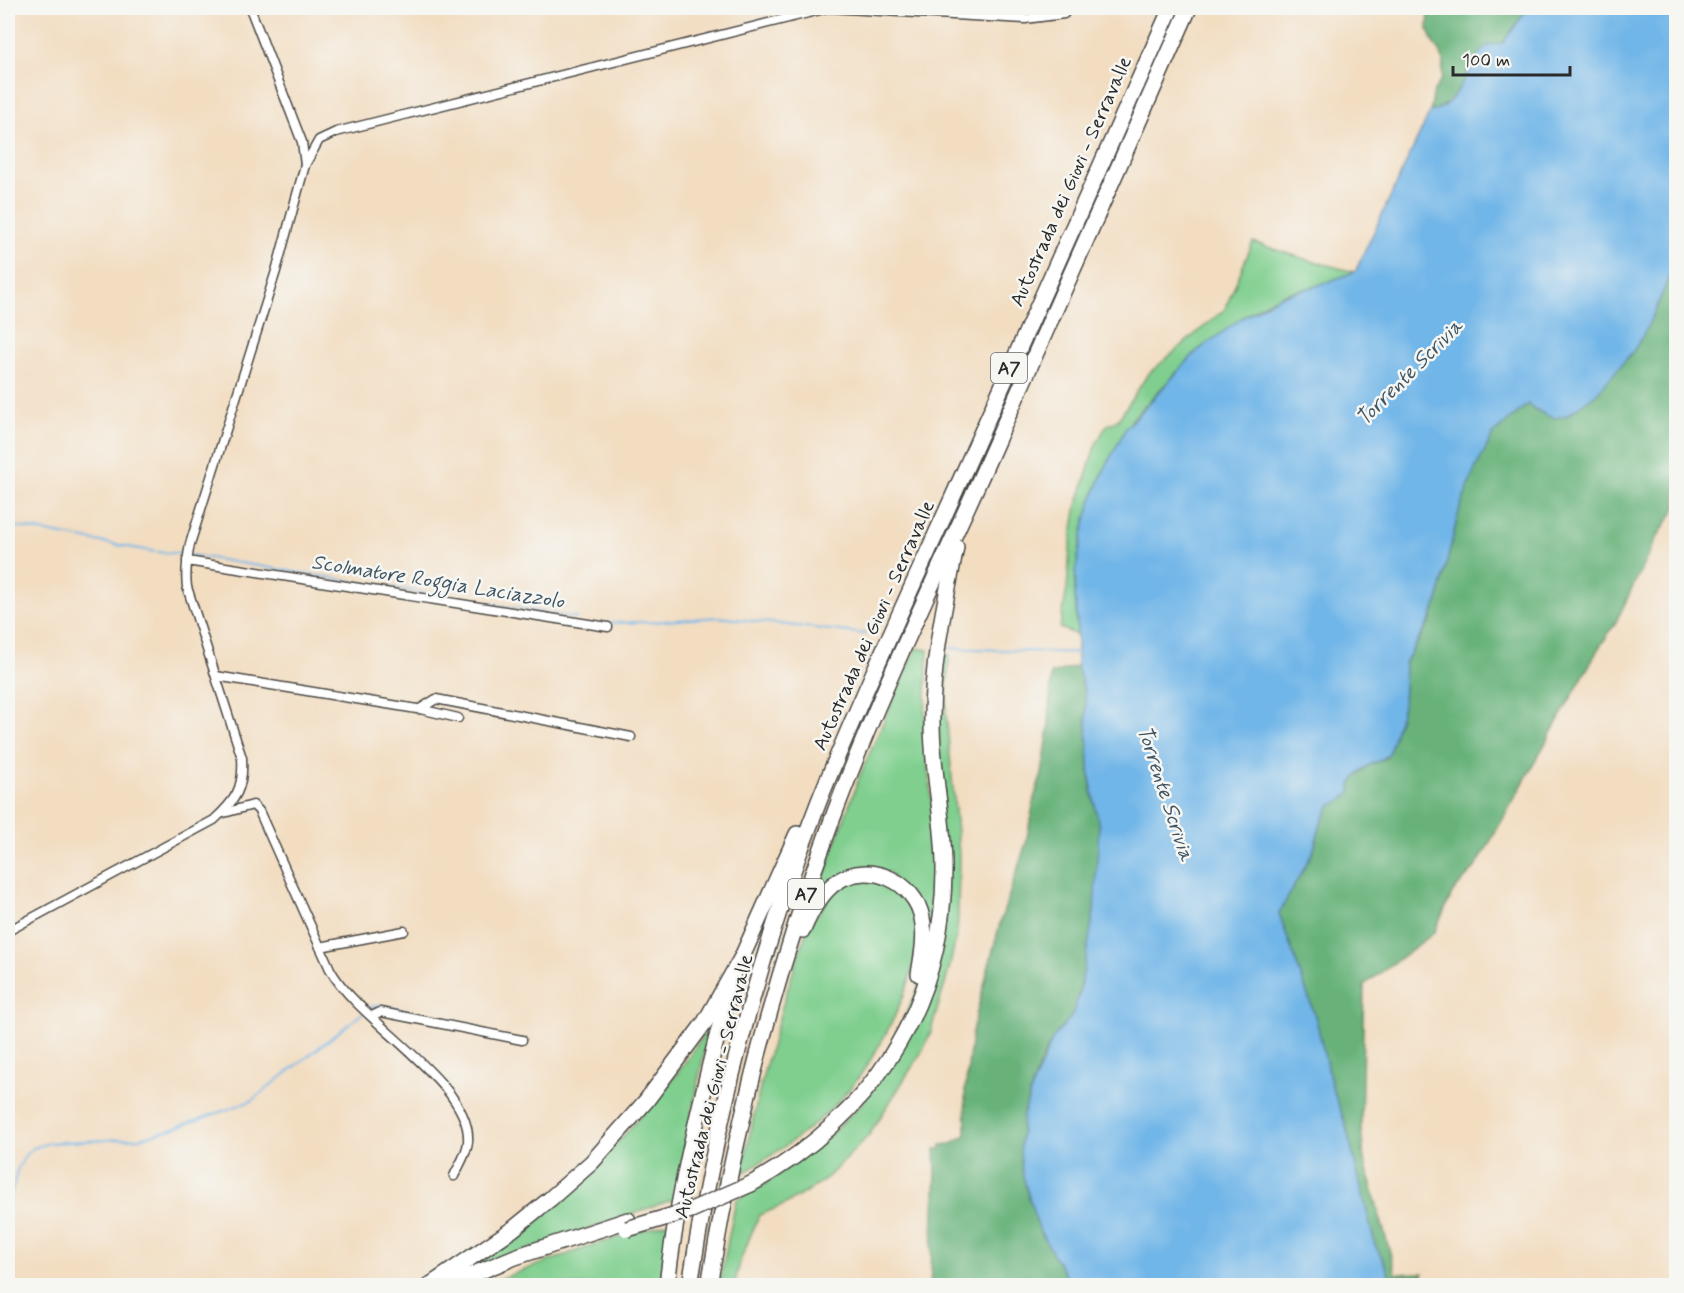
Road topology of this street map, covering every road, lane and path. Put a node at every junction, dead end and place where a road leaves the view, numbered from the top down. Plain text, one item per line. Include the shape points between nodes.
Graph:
1 (250, 8) edge
2 (841, 8) edge
3 (1069, 8) edge
4 (1171, 8) edge
5 (1190, 8) edge
6 (304, 165) junction
7 (960, 522) junction
8 (188, 556) junction
9 (608, 627) dead end
10 (216, 676) junction
11 (420, 709) junction
12 (458, 718) dead end
13 (849, 729) junction
14 (631, 737) dead end
15 (221, 814) junction
16 (8, 931) edge
17 (404, 931) dead end
18 (320, 947) junction
19 (742, 957) junction
20 (372, 1016) junction
21 (768, 1016) junction
22 (522, 1040) dead end
23 (454, 1176) dead end
24 (749, 1180) junction
25 (628, 1224) junction
26 (429, 1286) edge
27 (445, 1286) edge
28 (466, 1286) edge
29 (667, 1286) edge
30 (690, 1286) edge
31 (709, 1286) edge

1 - 6 street via 302,142
2 - 3 street via 1025,19 1064,14
2 - 6 street via 828,8 336,132 319,140
4 - 13 highway, Autostrada dei Giovi - Serravalle / A7
5 - 7 highway, Autostrada dei Giovi - Serravalle / A7
6 - 8 street via 276,271
7 - 21 highway, Autostrada dei Giovi - Serravalle / A7 via 839,802
7 - 24 highway via 933,677 932,753 944,845 943,904 920,1000 887,1063 853,1107 804,1151
8 - 9 street
8 - 10 street via 187,587
10 - 11 street
10 - 15 street via 243,770 236,797
11 - 12 street
11 - 14 street via 438,699
13 - 19 highway via 817,787
13 - 30 highway, Autostrada dei Giovi - Serravalle / A7 via 795,867 750,1011 723,1115
15 - 16 street
15 - 18 street via 254,805 259,810
17 - 18 street
18 - 20 street via 340,987
19 - 26 highway via 705,1022 646,1101 592,1162 513,1229
19 - 29 highway via 718,1030 692,1140 672,1236
20 - 22 street via 380,1012
20 - 23 street via 458,1104 468,1142
21 - 24 highway via 808,919 827,890 861,873 895,881 911,895 922,917 923,955 908,1006 882,1056 821,1126
21 - 31 highway, Autostrada dei Giovi - Serravalle / A7 via 741,1120
24 - 25 highway
25 - 27 highway via 525,1253
25 - 28 highway

